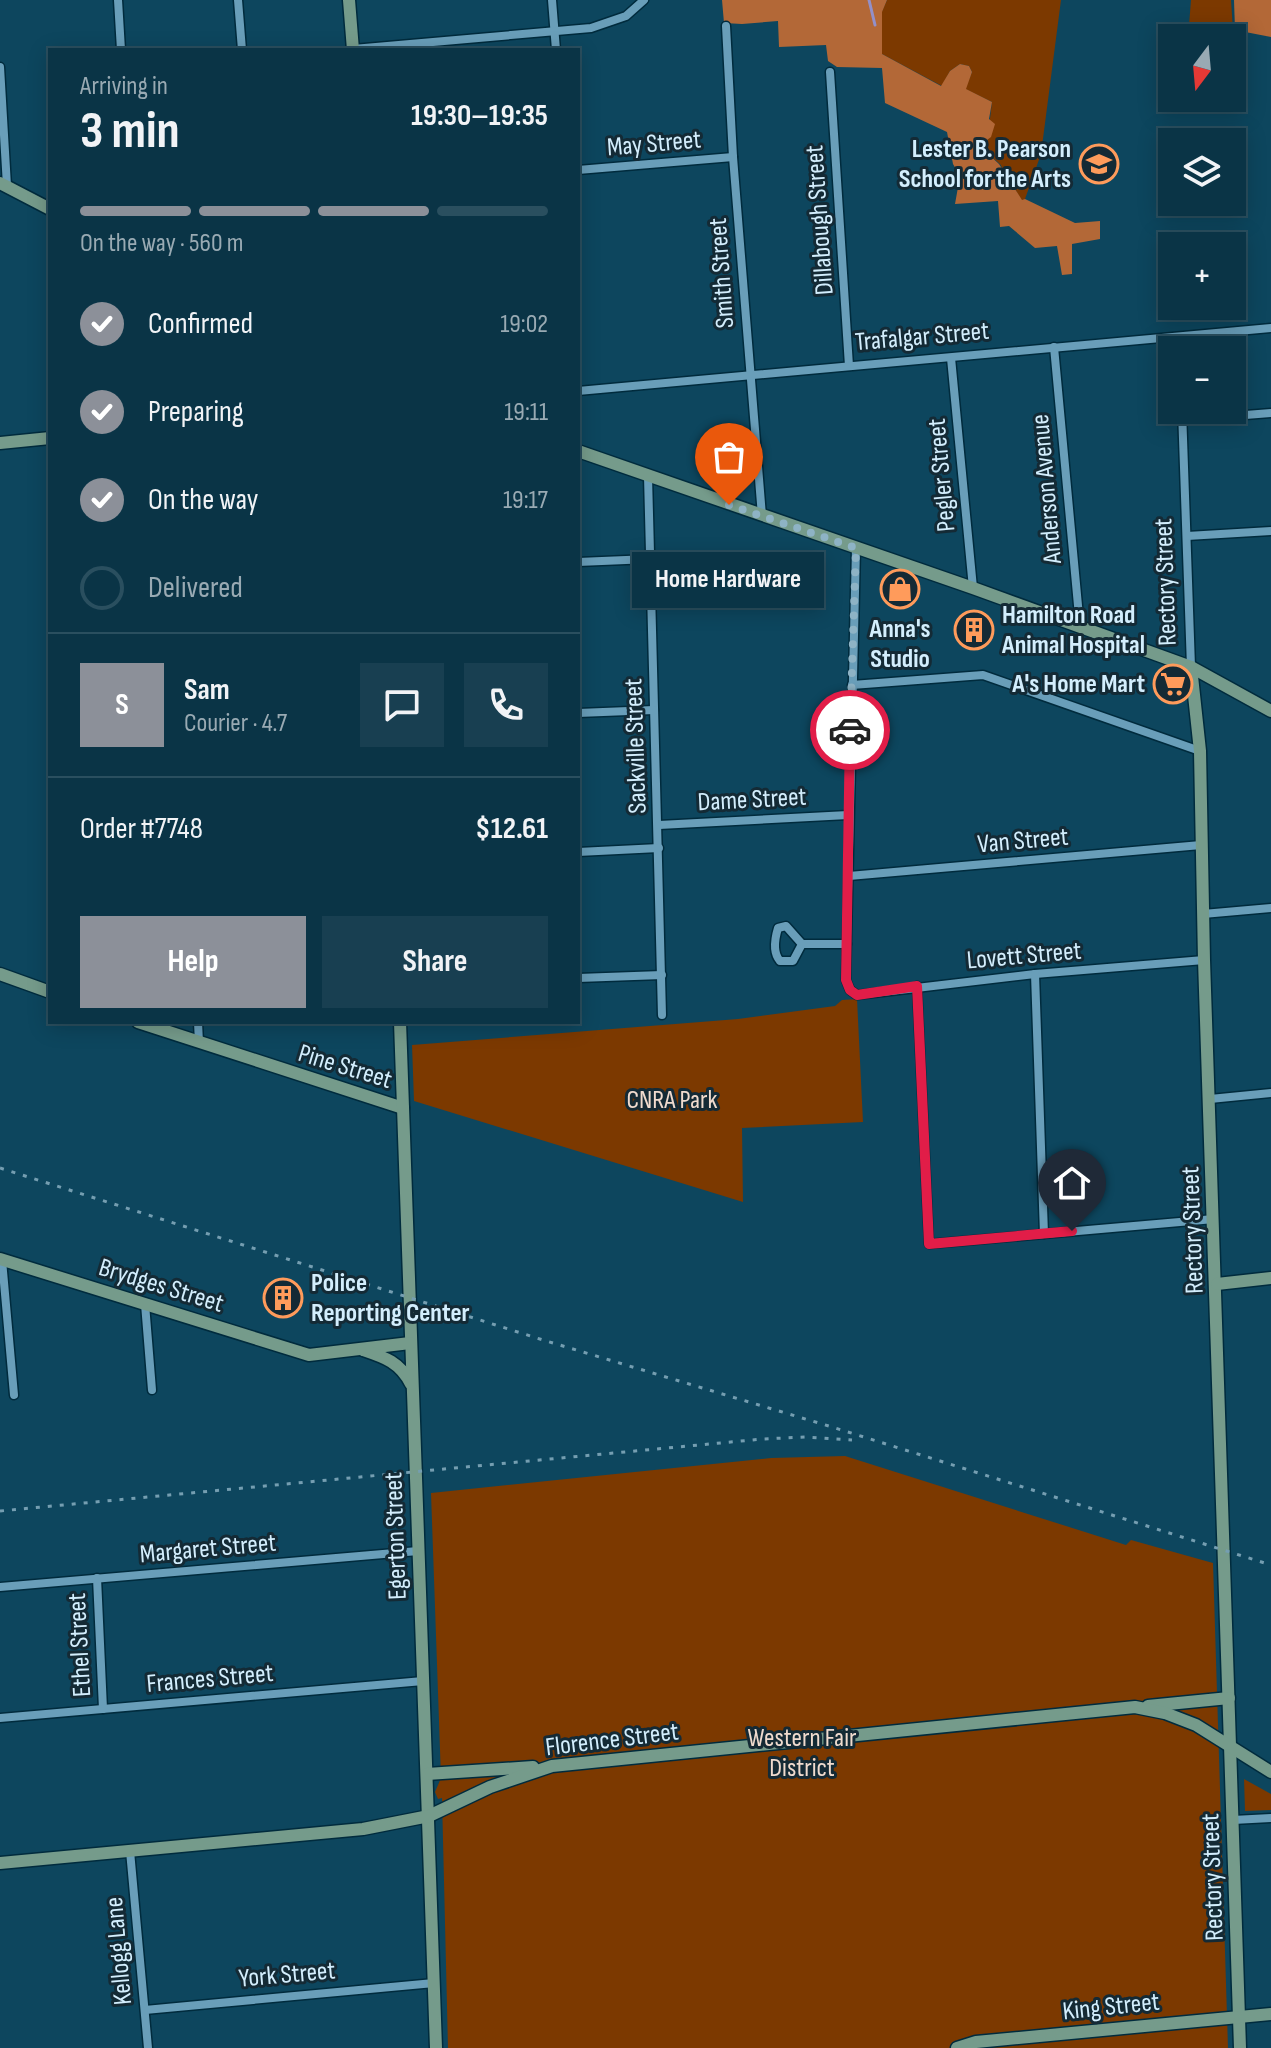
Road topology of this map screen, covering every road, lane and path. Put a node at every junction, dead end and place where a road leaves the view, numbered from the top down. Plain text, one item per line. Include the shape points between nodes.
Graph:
1 (118, 0) edge
2 (238, 0) edge
3 (349, 0) edge
4 (552, 0) edge
5 (644, 0) edge
6 (726, 26) dead end
7 (554, 30) junction
8 (121, 48) edge
9 (242, 48) edge
10 (353, 48) edge
11 (373, 48) edge
12 (556, 48) edge
13 (0, 67) edge
14 (830, 72) dead end
15 (733, 157) junction
16 (580, 170) edge
17 (3, 185) edge
18 (48, 208) edge
19 (1271, 328) edge
20 (1189, 336) edge
21 (1158, 339) edge
22 (1054, 347) junction
23 (951, 358) junction
24 (849, 366) junction
25 (750, 376) junction
26 (580, 391) edge
27 (1271, 413) edge
28 (1246, 414) edge
29 (1182, 424) edge
30 (48, 438) edge
31 (0, 443) edge
32 (580, 452) edge
33 (648, 476) junction
34 (762, 516) junction
35 (1271, 531) edge
36 (1187, 536) junction
37 (856, 548) junction
38 (650, 559) junction
39 (580, 562) edge
40 (973, 588) junction
41 (1080, 627) junction
42 (1191, 667) junction
43 (852, 685) junction
44 (654, 710) junction
45 (1271, 711) edge
46 (580, 713) edge
47 (1200, 751) junction
48 (848, 815) junction
49 (659, 825) junction
50 (1201, 845) junction
51 (659, 848) junction
52 (580, 852) edge
53 (849, 876) junction
54 (1271, 908) edge
55 (1203, 914) junction
56 (802, 944) junction
57 (847, 944) junction
58 (1204, 960) junction
59 (0, 974) edge
60 (1035, 974) junction
61 (662, 975) junction
62 (580, 978) edge
63 (917, 986) junction
64 (48, 991) edge
65 (662, 1015) dead end
66 (144, 1024) edge
67 (198, 1024) edge
68 (400, 1024) edge
69 (199, 1043) junction
70 (1271, 1093) edge
71 (1210, 1099) junction
72 (403, 1108) junction
73 (1214, 1219) junction
74 (1044, 1234) junction
75 (1, 1260) edge
76 (1271, 1278) edge
77 (1217, 1284) junction
78 (145, 1304) junction
79 (410, 1343) junction
80 (356, 1348) junction
81 (412, 1386) junction
82 (152, 1390) dead end
83 (14, 1395) dead end
84 (418, 1551) junction
85 (97, 1578) junction
86 (0, 1587) edge
87 (423, 1681) junction
88 (1229, 1698) junction
89 (1135, 1707) junction
90 (103, 1709) junction
91 (0, 1718) edge
92 (1230, 1748) junction
93 (552, 1766) junction
94 (1271, 1772) edge
95 (427, 1774) junction
96 (429, 1816) junction
97 (1271, 1818) edge
98 (1233, 1820) junction
99 (130, 1851) junction
100 (0, 1863) edge
101 (434, 1983) junction
102 (145, 2010) junction
103 (1271, 2014) edge
104 (1239, 2017) junction
105 (148, 2048) edge
106 (436, 2048) edge
107 (957, 2048) edge
108 (1240, 2048) edge

1 - 8 street
2 - 9 street
3 - 10 street
4 - 7 street
5 - 7 street via 626,16 591,28
6 - 15 street, Smith Street
7 - 11 street
7 - 12 street
13 - 17 street
14 - 24 street, Dillabough Street
15 - 16 street, May Street
15 - 25 street, Smith Street
17 - 18 street
19 - 20 street, Trafalgar Street
21 - 22 street, Trafalgar Street
22 - 23 street, Trafalgar Street
22 - 41 street, Anderson Avenue
23 - 24 street, Trafalgar Street
23 - 40 street, Pegler Street
24 - 25 street, Trafalgar Street
25 - 26 street, Trafalgar Street
25 - 34 street, Smith Street
27 - 28 street
29 - 36 street, Rectory Street
30 - 31 street
32 - 33 street
33 - 34 street
33 - 38 street, Sackville Street
34 - 37 street
35 - 36 street
36 - 42 street, Rectory Street
37 - 40 street
37 - 43 street
38 - 39 street
38 - 44 street, Sackville Street
40 - 41 street
41 - 42 street
42 - 45 street
42 - 47 street, Rectory Street
43 - 47 street via 983,675
43 - 48 street
44 - 46 street
44 - 49 street, Sackville Street
47 - 50 street, Rectory Street
48 - 49 street, Dame Street
48 - 53 street
49 - 51 street, Sackville Street
50 - 53 street, Van Street
50 - 55 street, Rectory Street
51 - 52 street
51 - 61 street, Sackville Street
53 - 57 street
54 - 55 street
55 - 58 street, Rectory Street
56 - 56 street via 786,926 778,928 780,961 793,961
56 - 57 street
57 - 63 street, Lovett Street via 846,980 857,995
58 - 60 street, Lovett Street
58 - 71 street, Rectory Street
59 - 64 street
60 - 63 street, Lovett Street
60 - 74 street
61 - 62 street
61 - 65 street, Sackville Street
63 - 74 street via 929,1244
66 - 69 street, Pine Street
67 - 69 street
68 - 72 street, Egerton Street
69 - 72 street, Pine Street
70 - 71 street
71 - 73 street, Rectory Street
72 - 79 street, Egerton Street
73 - 74 street
73 - 77 street, Rectory Street
75 - 78 street, Brydges Street
75 - 83 street
76 - 77 street
77 - 88 street, Rectory Street
78 - 80 street, Brydges Street via 309,1355
78 - 82 street
79 - 80 street, Brydges Street
79 - 81 street, Egerton Street
80 - 81 street via 392,1360
81 - 84 street, Egerton Street
84 - 85 street, Margaret Street
84 - 87 street, Egerton Street
85 - 86 street, Margaret Street
85 - 90 street, Ethel Street
87 - 90 street, Frances Street
87 - 95 street, Egerton Street
88 - 89 street
88 - 92 street, Rectory Street
89 - 92 street, Florence Street via 1196,1725
89 - 93 street, Florence Street
90 - 91 street, Frances Street
92 - 94 street
92 - 98 street, Rectory Street
93 - 95 street
93 - 96 street, Florence Street
95 - 96 street, Egerton Street
96 - 99 street, Florence Street via 363,1829
96 - 101 street, Egerton Street
97 - 98 street
98 - 104 street, Rectory Street
99 - 100 street, Florence Street
99 - 102 street, Kellogg Lane
101 - 102 street, York Street
101 - 106 street, Egerton Street
102 - 105 street, Kellogg Lane
103 - 104 street, King Street
104 - 107 street, King Street
104 - 108 street, Rectory Street

